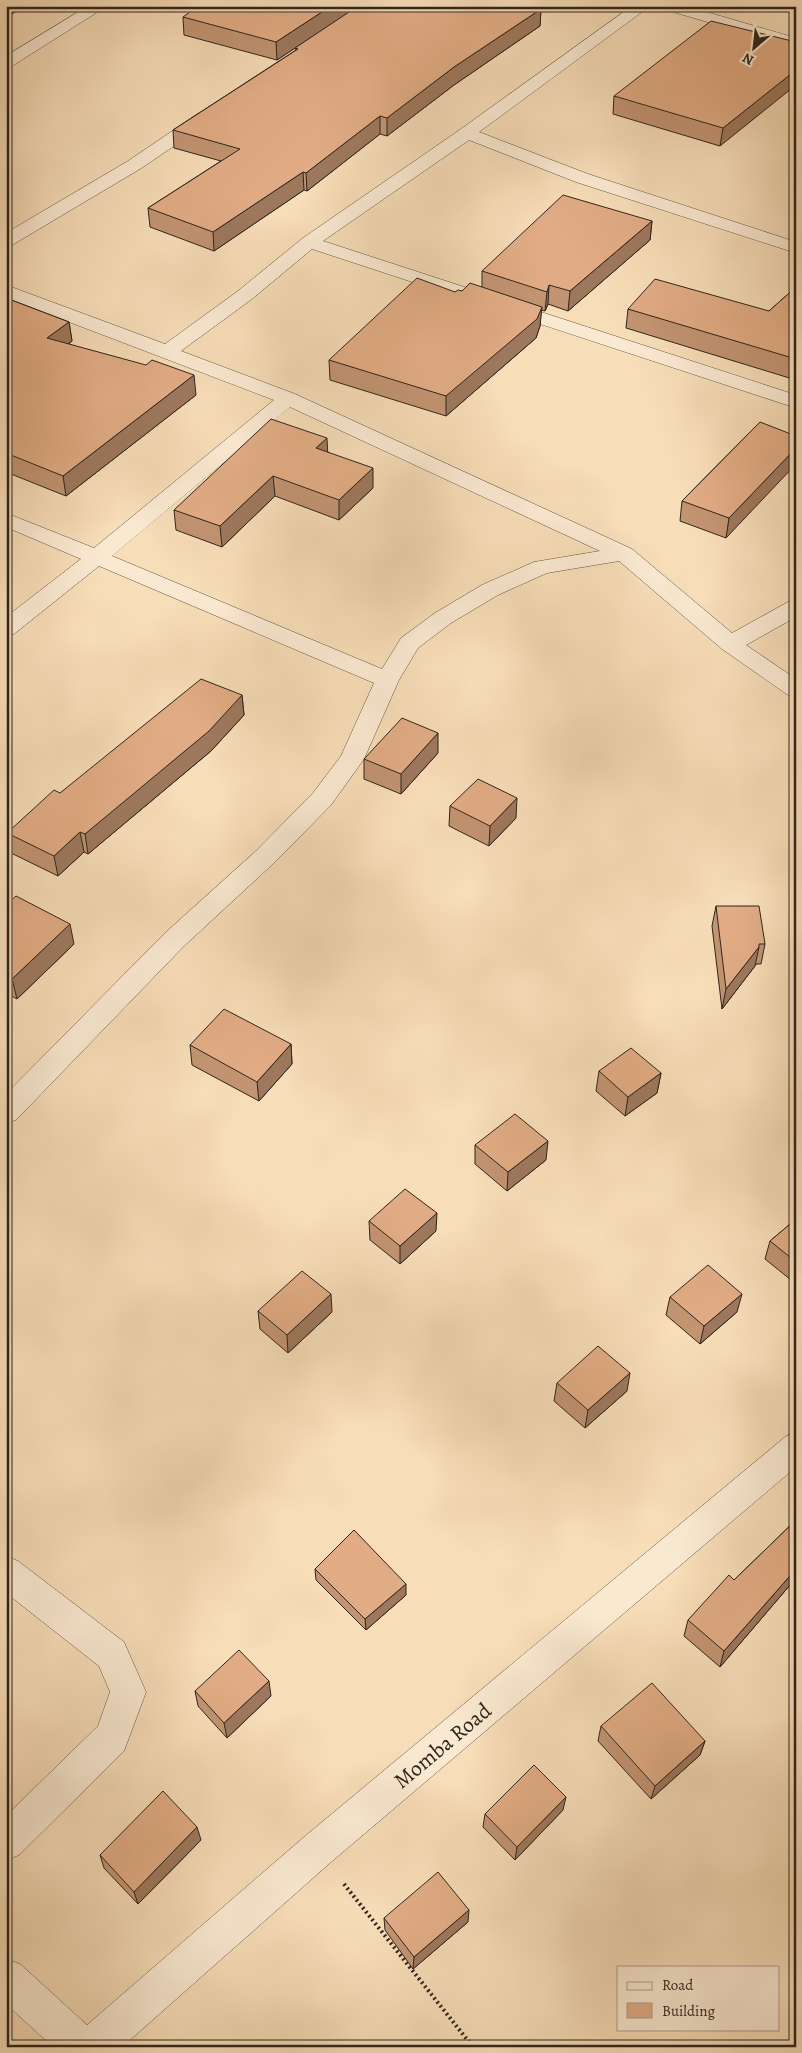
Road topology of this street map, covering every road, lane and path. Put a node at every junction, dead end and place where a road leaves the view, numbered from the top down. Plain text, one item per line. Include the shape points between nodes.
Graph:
1 (98, 6) edge
2 (642, 6) edge
3 (668, 6) edge
4 (796, 43) edge
5 (6, 63) edge
6 (215, 110) edge
7 (467, 133) junction
8 (6, 241) edge
9 (310, 242) junction
10 (796, 248) edge
11 (6, 291) edge
12 (167, 352) junction
13 (288, 398) junction
14 (796, 402) edge
15 (6, 519) edge
16 (624, 554) junction
17 (98, 556) junction
18 (796, 608) edge
19 (6, 630) edge
20 (730, 644) junction
21 (388, 680) junction
22 (796, 690) edge
23 (6, 1112) edge
24 (796, 1447) edge
25 (6, 1572) edge
26 (6, 1842) edge
27 (318, 1850) junction
28 (6, 1978) edge
29 (82, 2047) edge
30 (92, 2047) edge
31 (473, 2047) edge

1 - 5 street
2 - 7 street
3 - 4 street
6 - 8 street via 134,165
7 - 9 street
7 - 10 street via 582,178
9 - 12 street
9 - 14 street
11 - 12 street
12 - 13 street
13 - 16 street
13 - 17 street
15 - 17 street
16 - 20 street
16 - 21 street via 542,567 490,590 409,643
17 - 19 street
17 - 21 street
18 - 20 street
20 - 22 street
21 - 23 street via 352,759 322,799 266,856 174,940
24 - 27 street, Momba Road
25 - 26 street via 112,1654 128,1692 111,1738
27 - 30 street, Momba Road
27 - 31 path
28 - 29 street

